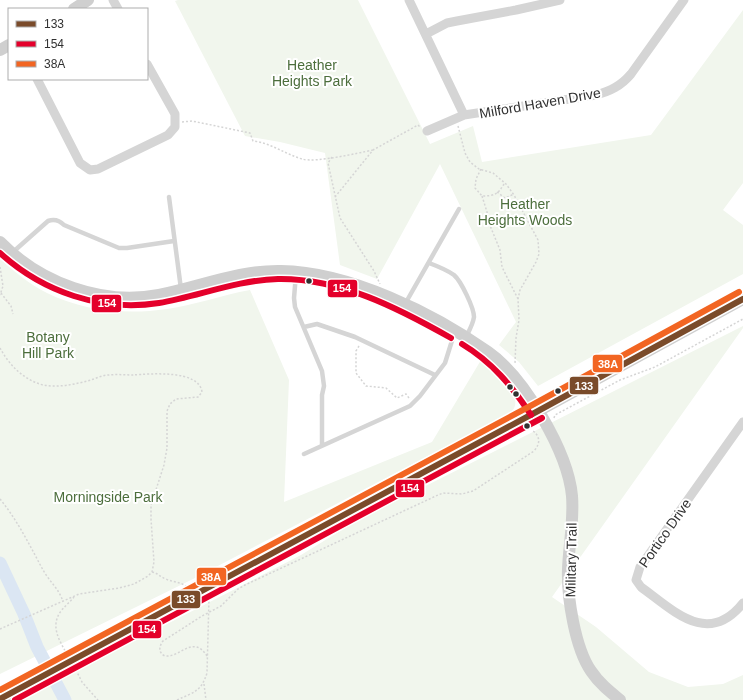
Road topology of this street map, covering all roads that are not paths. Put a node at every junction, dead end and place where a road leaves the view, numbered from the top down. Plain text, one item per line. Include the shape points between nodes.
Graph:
1 (88, 0) edge
2 (409, 0) edge
3 (560, 0) edge
4 (684, 0) edge
5 (76, 8) edge
6 (426, 34) junction
7 (148, 66) edge
8 (38, 80) edge
9 (460, 117) junction
10 (427, 131) road end
11 (169, 197) dead end
12 (459, 209) dead end
13 (174, 241) junction
14 (0, 242) edge
15 (11, 253) junction
16 (429, 262) junction
17 (296, 272) junction
18 (181, 289) junction
19 (743, 299) edge
20 (405, 304) junction
21 (304, 327) junction
22 (455, 331) junction
23 (466, 338) junction
24 (435, 375) junction
25 (538, 411) junction
26 (743, 422) edge
27 (322, 445) junction
28 (304, 454) dead end
29 (743, 603) edge
30 (0, 699) edge
31 (620, 700) edge

1 - 5 street
2 - 6 street
3 - 6 street via 448,23
4 - 9 street, Milford Haven Drive via 631,74 611,90
6 - 9 street
7 - 8 street via 175,114 175,127 168,135 98,169 90,170 77,158
9 - 10 street, Milford Haven Drive
11 - 13 lane
12 - 16 lane
13 - 15 lane via 118,248 53,220 48,221
13 - 18 lane
14 - 15 street, Military Trail
15 - 18 street, Military Trail via 40,273 66,286 87,292 137,297
16 - 20 lane
16 - 23 lane via 452,274 460,283 473,309 473,322
17 - 18 street, Military Trail via 253,272
17 - 20 street, Military Trail via 349,283
17 - 21 lane via 294,302
19 - 25 street
20 - 22 street, Military Trail
21 - 24 lane via 318,324
21 - 27 lane via 322,371
22 - 23 street, Military Trail
22 - 24 lane via 444,363
23 - 25 street, Military Trail via 491,354 515,377
24 - 27 lane via 410,406
25 - 30 street, bridge
25 - 31 street, Military Trail via 561,454 571,492 568,579 577,637 591,671 604,687
26 - 29 street, Portico Drive via 640,567 636,580 641,587 685,619 697,623 719,622 730,617
27 - 28 lane

